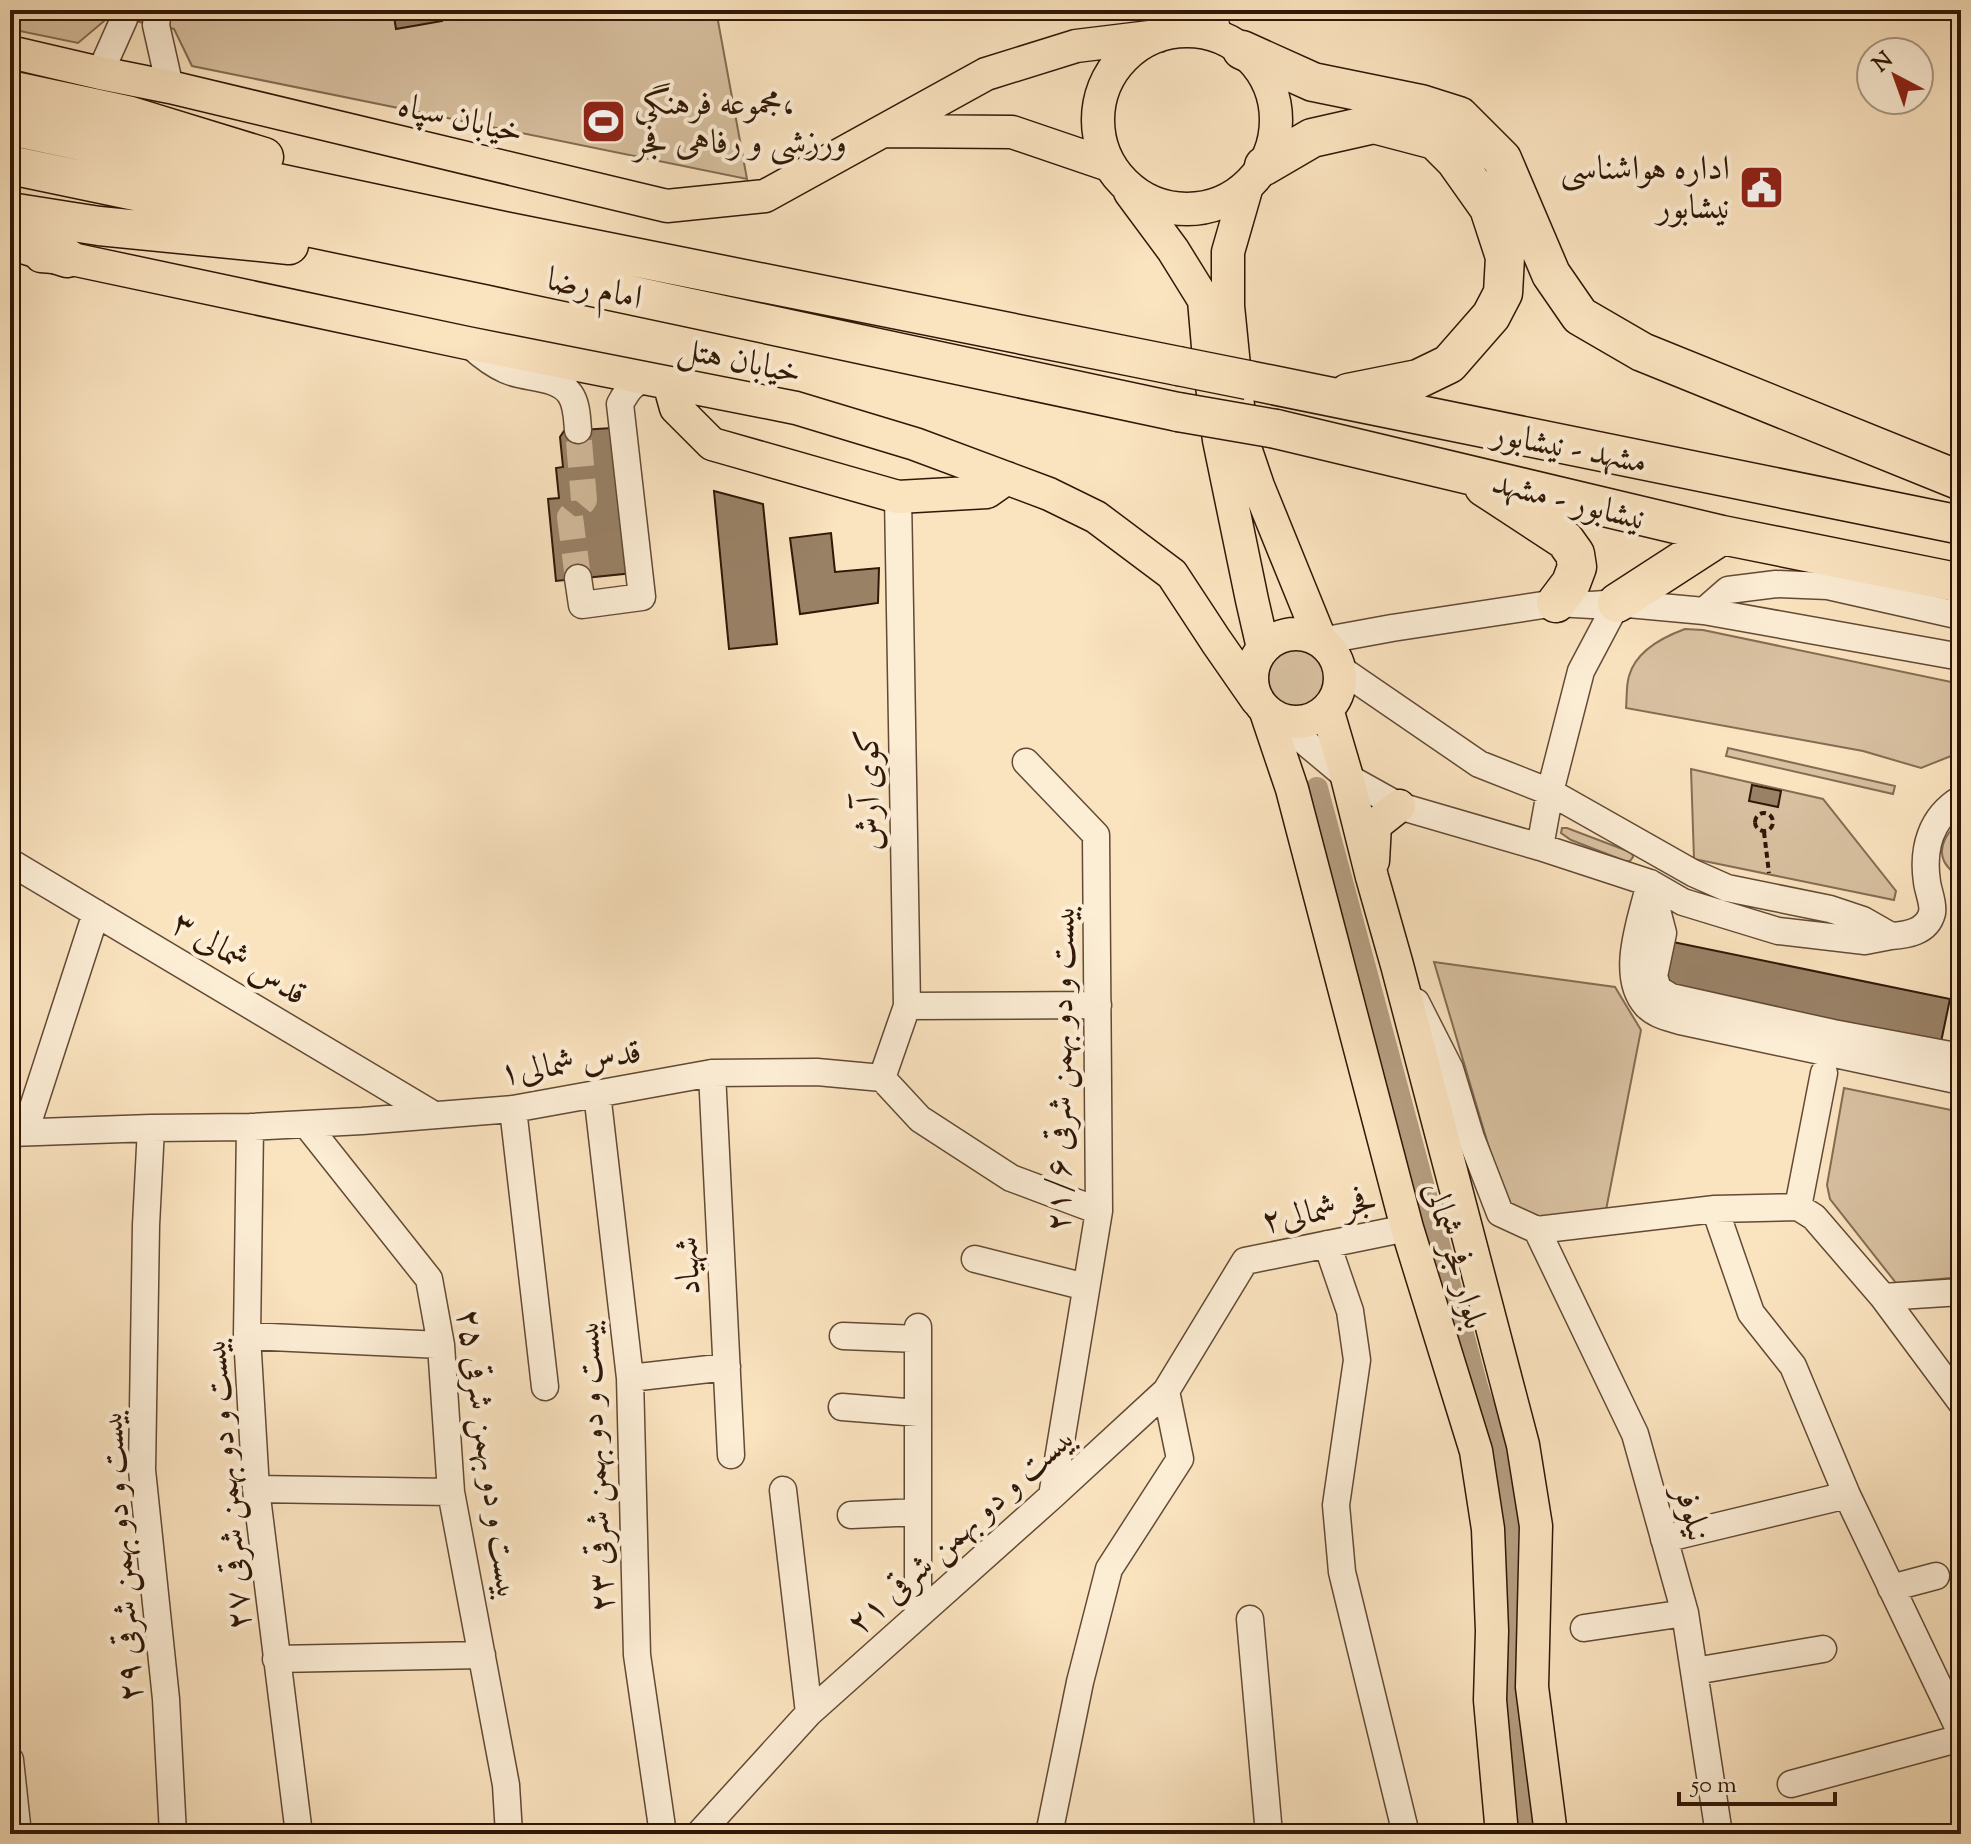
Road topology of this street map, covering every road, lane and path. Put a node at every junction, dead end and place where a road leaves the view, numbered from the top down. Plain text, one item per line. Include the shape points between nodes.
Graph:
1 (125, 10) edge
2 (158, 10) edge
3 (1224, 32) edge
4 (1158, 36) junction
5 (10, 52) edge
6 (100, 73) junction
7 (170, 87) junction
8 (10, 90) edge
9 (10, 126) edge
10 (882, 131) junction
11 (10, 165) edge
12 (1117, 175) junction
13 (1256, 176) junction
14 (10, 212) edge
15 (10, 240) edge
16 (499, 248) junction
17 (10, 253) edge
18 (67, 258) junction
19 (467, 343) junction
20 (1178, 366) joint
21 (657, 380) junction
22 (1329, 397) junction
23 (1178, 412) joint
24 (578, 430) tunnel mouth
25 (1461, 473) junction
26 (1007, 478) junction
27 (1961, 481) edge
28 (898, 497) junction
29 (1961, 525) edge
30 (1722, 535) junction
31 (578, 578) tunnel mouth
32 (1961, 591) edge
33 (1556, 603) junction
34 (1617, 603) junction
35 (1704, 611) junction
36 (1321, 641) junction
37 (1263, 648) junction
38 (1961, 657) edge
39 (1339, 668) junction
40 (1266, 709) junction
41 (1327, 709) junction
42 (1026, 762) dead end
43 (1347, 777) junction
44 (1550, 792) junction
45 (1961, 799) edge
46 (1399, 806) junction
47 (1764, 832) junction
48 (1540, 847) junction
49 (10, 862) edge
50 (1372, 877) junction
51 (1650, 883) junction
52 (1773, 898) junction
53 (96, 913) junction
54 (1891, 936) junction
55 (1397, 965) junction
56 (1098, 1005) junction
57 (907, 1006) junction
58 (1961, 1057) edge
59 (712, 1073) junction
60 (1824, 1073) dead end
61 (882, 1078) junction
62 (1961, 1081) edge
63 (597, 1093) junction
64 (513, 1109) junction
65 (434, 1115) junction
66 (306, 1124) junction
67 (250, 1127) junction
68 (151, 1128) junction
69 (18, 1133) edge
70 (1798, 1207) junction
71 (1715, 1209) junction
72 (1099, 1211) junction
73 (1407, 1228) junction
74 (1537, 1230) junction
75 (1327, 1244) junction
76 (975, 1259) dead end
77 (1245, 1261) joint
78 (1086, 1287) junction
79 (1961, 1292) edge
80 (1883, 1297) junction
81 (247, 1336) junction
82 (843, 1336) dead end
83 (441, 1345) junction
84 (727, 1367) junction
85 (630, 1378) junction
86 (545, 1387) dead end
87 (1166, 1391) junction
88 (1961, 1402) edge
89 (842, 1407) dead end
90 (918, 1413) junction
91 (731, 1455) dead end
92 (256, 1489) junction
93 (783, 1490) dead end
94 (451, 1492) junction
95 (1847, 1495) junction
96 (1052, 1496) junction
97 (918, 1512) junction
98 (851, 1515) dead end
99 (1664, 1539) junction
100 (1936, 1576) dead end
101 (1891, 1588) junction
102 (1685, 1613) junction
103 (918, 1614) junction
104 (1250, 1619) dead end
105 (1584, 1628) dead end
106 (1823, 1649) dead end
107 (482, 1655) junction
108 (276, 1659) junction
109 (1695, 1671) junction
110 (809, 1713) junction
111 (1961, 1736) edge
112 (10, 1760) edge
113 (1791, 1784) dead end
114 (18, 1834) edge
115 (173, 1834) edge
116 (299, 1834) edge
117 (509, 1834) edge
118 (663, 1834) edge
119 (699, 1834) edge
120 (1049, 1834) edge
121 (1269, 1834) edge
122 (1406, 1834) edge
123 (1502, 1834) edge
124 (1551, 1834) edge
125 (1719, 1834) edge

1 - 6 street
2 - 7 street via 156,25
3 - 4 main road
3 - 13 main road via 1260,69 1271,91 1276,116 1273,142
3 - 27 highway via 1313,82 1459,116 1502,159 1551,274 1580,316 1642,352
4 - 10 main road, خیابان سپاه via 1076,46 986,74
4 - 12 main road via 1116,66 1103,89 1097,115 1100,141
5 - 6 main road, خیابان سپاه
6 - 7 main road, خیابان سپاه
7 - 10 main road, خیابان سپاه via 667,206 765,196
8 - 16 highway via 127,115
9 - 16 highway, امام رضا
10 - 12 main road, خیابان سپاه via 1012,132
11 - 16 highway, امام رضا
12 - 13 main road via 1152,203 1185,210 1219,204
12 - 37 main road via 1204,300 1219,440
13 - 22 highway via 1312,138 1374,124 1435,140 1489,208 1505,257 1503,293 1491,316 1449,364 1418,379
13 - 36 main road via 1228,252 1241,436
14 - 16 highway via 99,226
15 - 18 highway
16 - 20 highway, امام رضا
16 - 23 highway, امام رضا
17 - 18 main road, خیابان هتل
18 - 19 main road, خیابان هتل
19 - 21 main road, خیابان هتل
19 - 24 street via 508,371 562,386 575,404
20 - 22 highway, مشهد - نیشابور, bridge
21 - 26 main road, خیابان هتل via 796,408
21 - 28 main road via 712,444
21 - 31 street via 636,381 620,404 642,597 582,605
22 - 29 highway, مشهد - نیشابور
23 - 25 highway, نیشابور - مشهد, bridge via 1276,429
25 - 30 highway, نیشابور - مشهد
25 - 33 highway via 1565,540 1577,567
26 - 28 main road via 987,492
26 - 40 main road, خیابان هتل via 1096,517 1172,574
28 - 57 street, کوی آرش
30 - 32 highway, نیشابور - مشهد
30 - 34 highway
32 - 35 street via 1776,584 1728,590
33 - 34 street
33 - 36 street
34 - 35 street
34 - 44 street via 1581,671
35 - 38 street
36 - 37 main road via 1297,633
36 - 39 main road
37 - 40 main road via 1252,673 1253,687
39 - 41 main road via 1336,697
39 - 44 street via 1479,764
40 - 41 main road via 1287,721 1315,717
40 - 43 street
40 - 73 main road, بلوار فجر شمالی via 1292,789
41 - 43 main road, بلوار فجر شمالی
42 - 56 street, بیست و دو بهمن شرقی ۲۱/۶ via 1096,835
43 - 46 street
43 - 50 main road, بلوار فجر شمالی
44 - 48 street
44 - 52 street via 1693,873 1727,888
45 - 54 street via 1939,817 1928,839 1925,859 1933,911 1926,925 1908,935
46 - 48 street
46 - 50 main road via 1375,825
47 - 47 path via 1774,822 1766,813 1755,822
47 - 52 path
48 - 51 street
49 - 53 street, قدس شمالی ۳
50 - 55 main road, بلوار فجر شمالی
51 - 54 street via 1683,902 1778,931 1865,941
51 - 58 street via 1663,933 1654,976 1658,989 1671,997
51 - 62 street via 1632,973 1645,1004 1657,1014
52 - 54 street via 1830,909
53 - 65 street, قدس شمالی ۳
53 - 69 street
55 - 74 street via 1450,1069 1500,1213
55 - 124 main road, بلوار فجر شمالی via 1523,1445 1536,1526 1532,1687
56 - 57 street
56 - 72 street, بیست و دو بهمن شرقی ۲۱/۶
57 - 61 street, کوی آرش
59 - 61 street, قدس شمالی۱ via 817,1072
59 - 63 street, قدس شمالی۱
59 - 84 street, شهیاد
60 - 70 street
61 - 72 street via 920,1119 1011,1178
63 - 64 street, قدس شمالی۱
63 - 85 street, بیست و دو بهمن شرقی ۲۳
64 - 65 street, قدس شمالی۱
64 - 86 street
65 - 66 street, قدس شمالی۱
66 - 67 street, قدس شمالی۱
66 - 83 street, بیست و دو بهمن شرقی ۲۵ via 429,1279
67 - 68 street, قدس شمالی۱
67 - 81 street, بیست و دو بهمن شرقی ۲۷
68 - 69 street, قدس شمالی۱
68 - 115 street, بیست و دو بهمن شرقی ۲۹ via 142,1470 166,1699
70 - 71 street
70 - 80 street via 1814,1217
71 - 74 street
71 - 95 street via 1751,1313 1793,1366
72 - 78 street, بیست و دو بهمن شرقی ۲۱/۶
73 - 75 street, فجر شمالی۲
73 - 123 main road, بلوار فجر شمالی via 1476,1451 1488,1529 1490,1700
74 - 99 street, نیلوفر via 1635,1434
75 - 77 street, فجر شمالی۲
75 - 122 street via 1350,1311 1357,1360 1336,1505 1342,1572
76 - 78 street
77 - 87 street, بیست و دو بهمن شرقی ۲۱
78 - 96 street, بیست و دو بهمن شرقی ۲۱/۶
79 - 80 street
80 - 88 street
81 - 83 street
81 - 92 street, بیست و دو بهمن شرقی ۲۷
82 - 90 street via 918,1333
83 - 94 street, بیست و دو بهمن شرقی ۲۵
84 - 85 street
84 - 91 street, شهیاد
85 - 118 street, بیست و دو بهمن شرقی ۲۳ via 637,1655
87 - 96 street, بیست و دو بهمن شرقی ۲۱
87 - 120 street via 1180,1459 1109,1569
89 - 90 street
90 - 97 street
92 - 94 street
92 - 108 street, بیست و دو بهمن شرقی ۲۷
93 - 110 street
94 - 107 street, بیست و دو بهمن شرقی ۲۵
95 - 99 street
95 - 101 street
96 - 103 street, بیست و دو بهمن شرقی ۲۱
97 - 98 street
97 - 103 street
99 - 102 street, نیلوفر
100 - 101 street
101 - 111 street
102 - 105 street
102 - 109 street, نیلوفر
103 - 110 street, بیست و دو بهمن شرقی ۲۱
104 - 121 street
106 - 109 street
107 - 108 street
107 - 117 street, بیست و دو بهمن شرقی ۲۵ via 506,1785
108 - 116 street, بیست و دو بهمن شرقی ۲۷
109 - 125 street, نیلوفر
110 - 119 street, بیست و دو بهمن شرقی ۲۱
111 - 113 street
112 - 114 street

